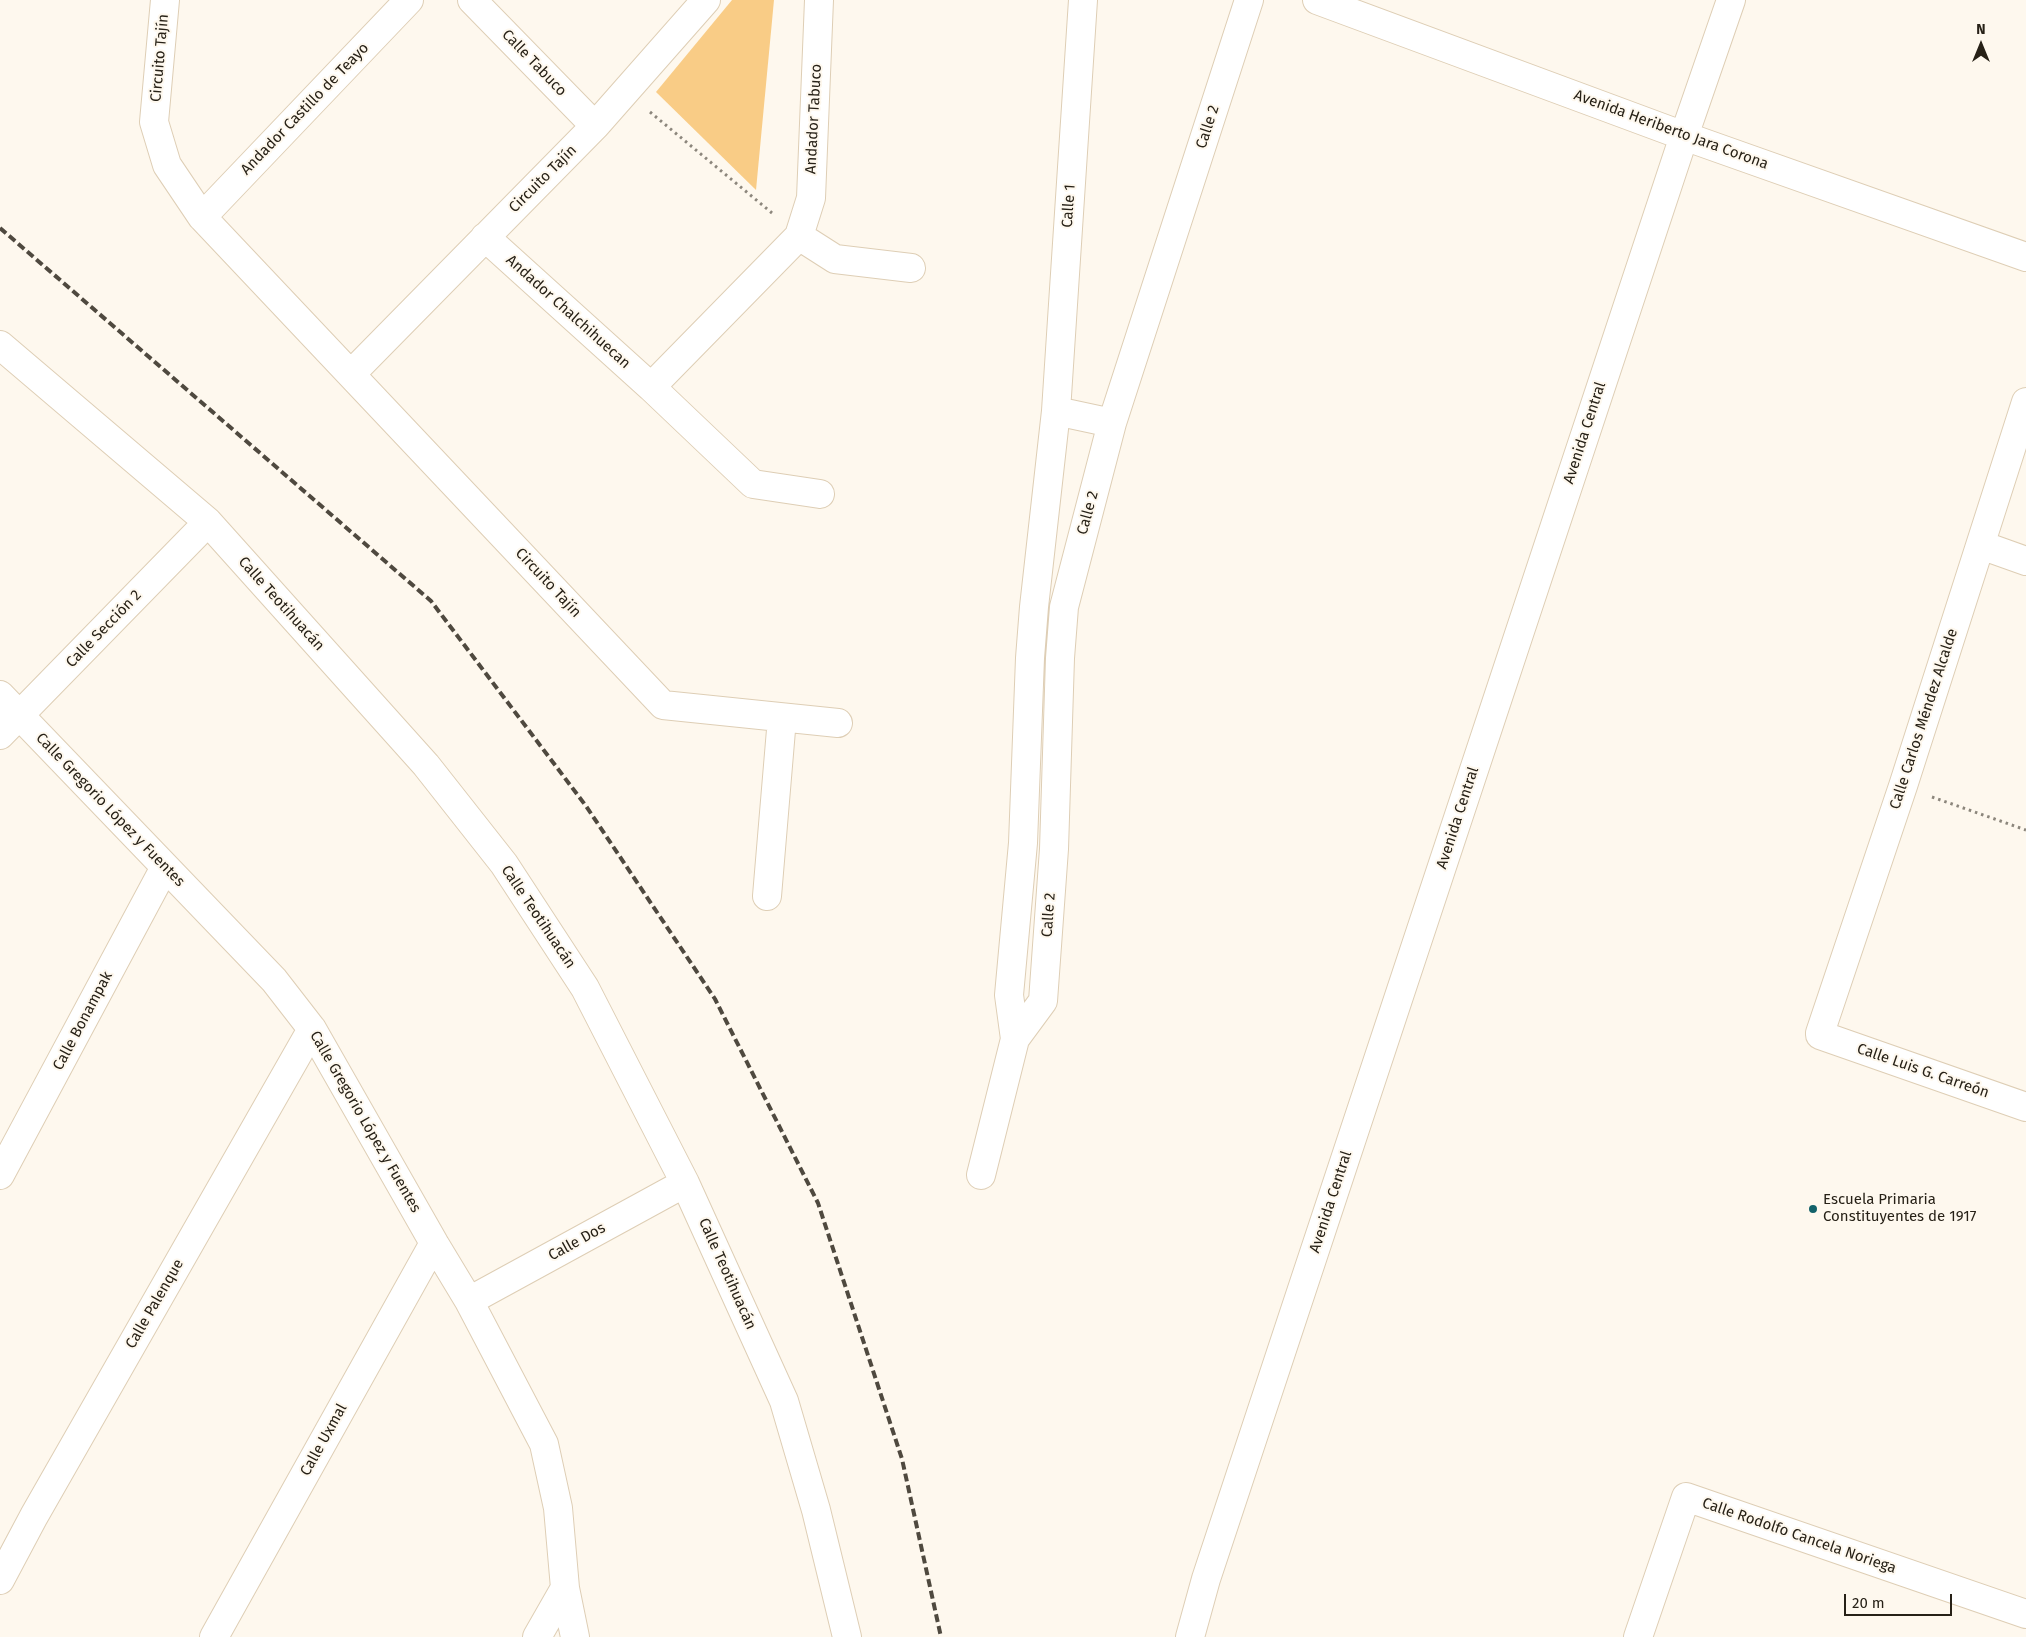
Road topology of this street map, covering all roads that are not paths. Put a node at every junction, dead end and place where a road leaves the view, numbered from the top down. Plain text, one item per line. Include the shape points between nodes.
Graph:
1 (165, 0) edge
2 (409, 0) edge
3 (472, 0) edge
4 (706, 0) edge
5 (819, 0) edge
6 (1083, 0) edge
7 (1248, 0) edge
8 (1317, 0) edge
9 (1731, 0) edge
10 (596, 126) junction
11 (1684, 136) junction
12 (202, 217) junction
13 (799, 236) junction
14 (485, 237) junction
15 (2026, 257) edge
16 (912, 268) dead end
17 (0, 345) edge
18 (351, 374) junction
19 (650, 387) junction
20 (2026, 402) edge
21 (1056, 411) junction
22 (1112, 423) junction
23 (820, 494) dead end
24 (208, 522) junction
25 (1981, 545) junction
26 (2026, 561) edge
27 (0, 695) edge
28 (20, 716) junction
29 (782, 718) junction
30 (838, 723) dead end
31 (0, 735) edge
32 (165, 867) junction
33 (767, 896) dead end
34 (312, 1029) junction
35 (1820, 1035) joint
36 (1015, 1039) junction
37 (2026, 1107) edge
38 (981, 1175) dead end
39 (0, 1176) edge
40 (685, 1182) junction
41 (434, 1243) junction
42 (469, 1301) junction
43 (0, 1580) edge
44 (565, 1588) junction
45 (2026, 1614) edge
46 (214, 1637) edge
47 (537, 1637) edge
48 (575, 1637) edge
49 (847, 1637) edge
50 (1190, 1637) edge
51 (1638, 1637) edge

1 - 12 street, Circuito Tajín via 154,122 167,165
2 - 12 street, Andador Castillo de Teayo
3 - 10 street, Calle Tabuco
4 - 10 street, Circuito Tajín
5 - 13 street, Andador Tabuco via 810,198
6 - 21 street, Calle 1
7 - 22 street, Calle 2
8 - 11 street, Avenida Heriberto Jara Corona
9 - 11 street, Avenida Central
10 - 14 street, Circuito Tajín
11 - 15 street, Avenida Heriberto Jara Corona
11 - 50 street, Avenida Central via 1206,1579
12 - 18 street, Circuito Tajín
13 - 16 street via 835,259
13 - 19 street, Andador Tabuco
14 - 18 street, Circuito Tajín
14 - 19 street, Andador Chalchihuecan
17 - 24 street, Calle Teotihuacán
18 - 29 street, Circuito Tajín via 663,705
19 - 23 street, Andador Chalchihuecan via 753,484
20 - 25 street, Calle Carlos Méndez Alcalde
21 - 22 street
21 - 36 street, Calle 2 via 1030,658 1023,843 1009,995
22 - 36 street, Calle 2 via 1064,607 1054,849 1042,1001
24 - 28 street, Calle Sección 2
24 - 40 street, Calle Teotihuacán via 426,766 504,864 585,988
25 - 26 street
25 - 35 street, Calle Carlos Méndez Alcalde
27 - 28 street, Calle Gregorio López y Fuentes
28 - 31 street, Calle Sección 2
28 - 32 street, Calle Gregorio López y Fuentes
29 - 30 street, Circuito Tajín
29 - 33 street
32 - 34 street, Calle Gregorio López y Fuentes via 274,980
32 - 39 street, Calle Bonampak
34 - 41 street, Calle Gregorio López y Fuentes
34 - 43 street, Calle Palenque
35 - 37 street, Calle Luis G. Carreón
36 - 38 street, Calle 2
40 - 42 street, Calle Dos
40 - 49 street, Calle Teotihuacán via 784,1401 816,1510
41 - 42 street, Calle Gregorio López y Fuentes
41 - 46 street, Calle Uxmal
42 - 44 street, Calle Gregorio López y Fuentes via 544,1444 558,1508
44 - 47 street
44 - 48 street, Calle Gregorio López y Fuentes
45 - 51 street, Calle Rodolfo Cancela Noriega via 1686,1497

